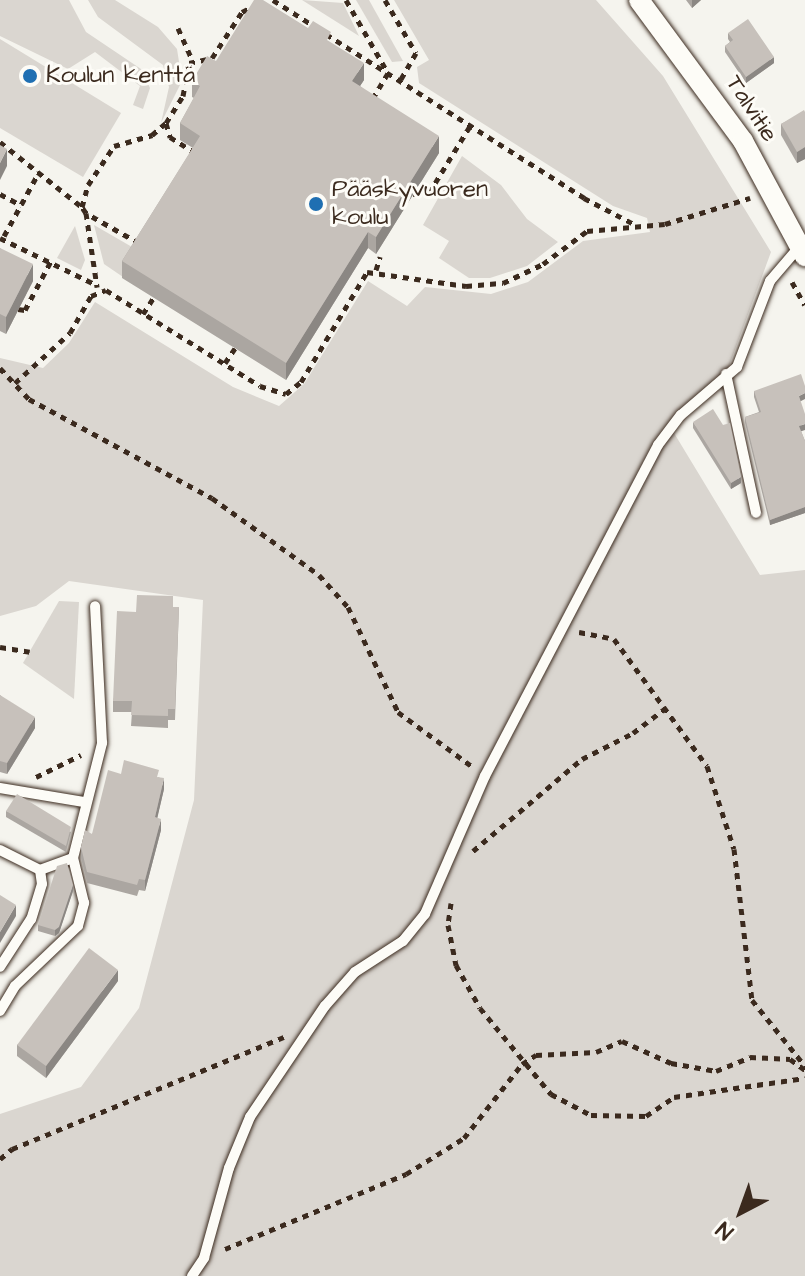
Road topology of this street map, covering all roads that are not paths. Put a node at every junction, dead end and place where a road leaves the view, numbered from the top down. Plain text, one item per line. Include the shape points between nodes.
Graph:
1 (639, 0) edge
2 (803, 251) edge
3 (726, 374) junction
4 (756, 513) dead end
5 (95, 606) dead end
6 (0, 788) edge
7 (84, 802) junction
8 (0, 850) edge
9 (73, 858) junction
10 (40, 870) junction
11 (0, 967) edge
12 (0, 1011) edge
13 (192, 1276) edge

1 - 2 street, Talvitie via 743,141
2 - 3 lane via 782,262 737,367
3 - 4 lane
3 - 13 lane via 658,445 485,776 425,914 403,941 355,972 250,1117 229,1168 204,1258
5 - 7 lane via 102,743
6 - 7 lane
7 - 9 lane
8 - 10 lane
9 - 10 lane
9 - 12 lane via 84,903 78,926 15,986
10 - 11 lane via 42,884 31,919

